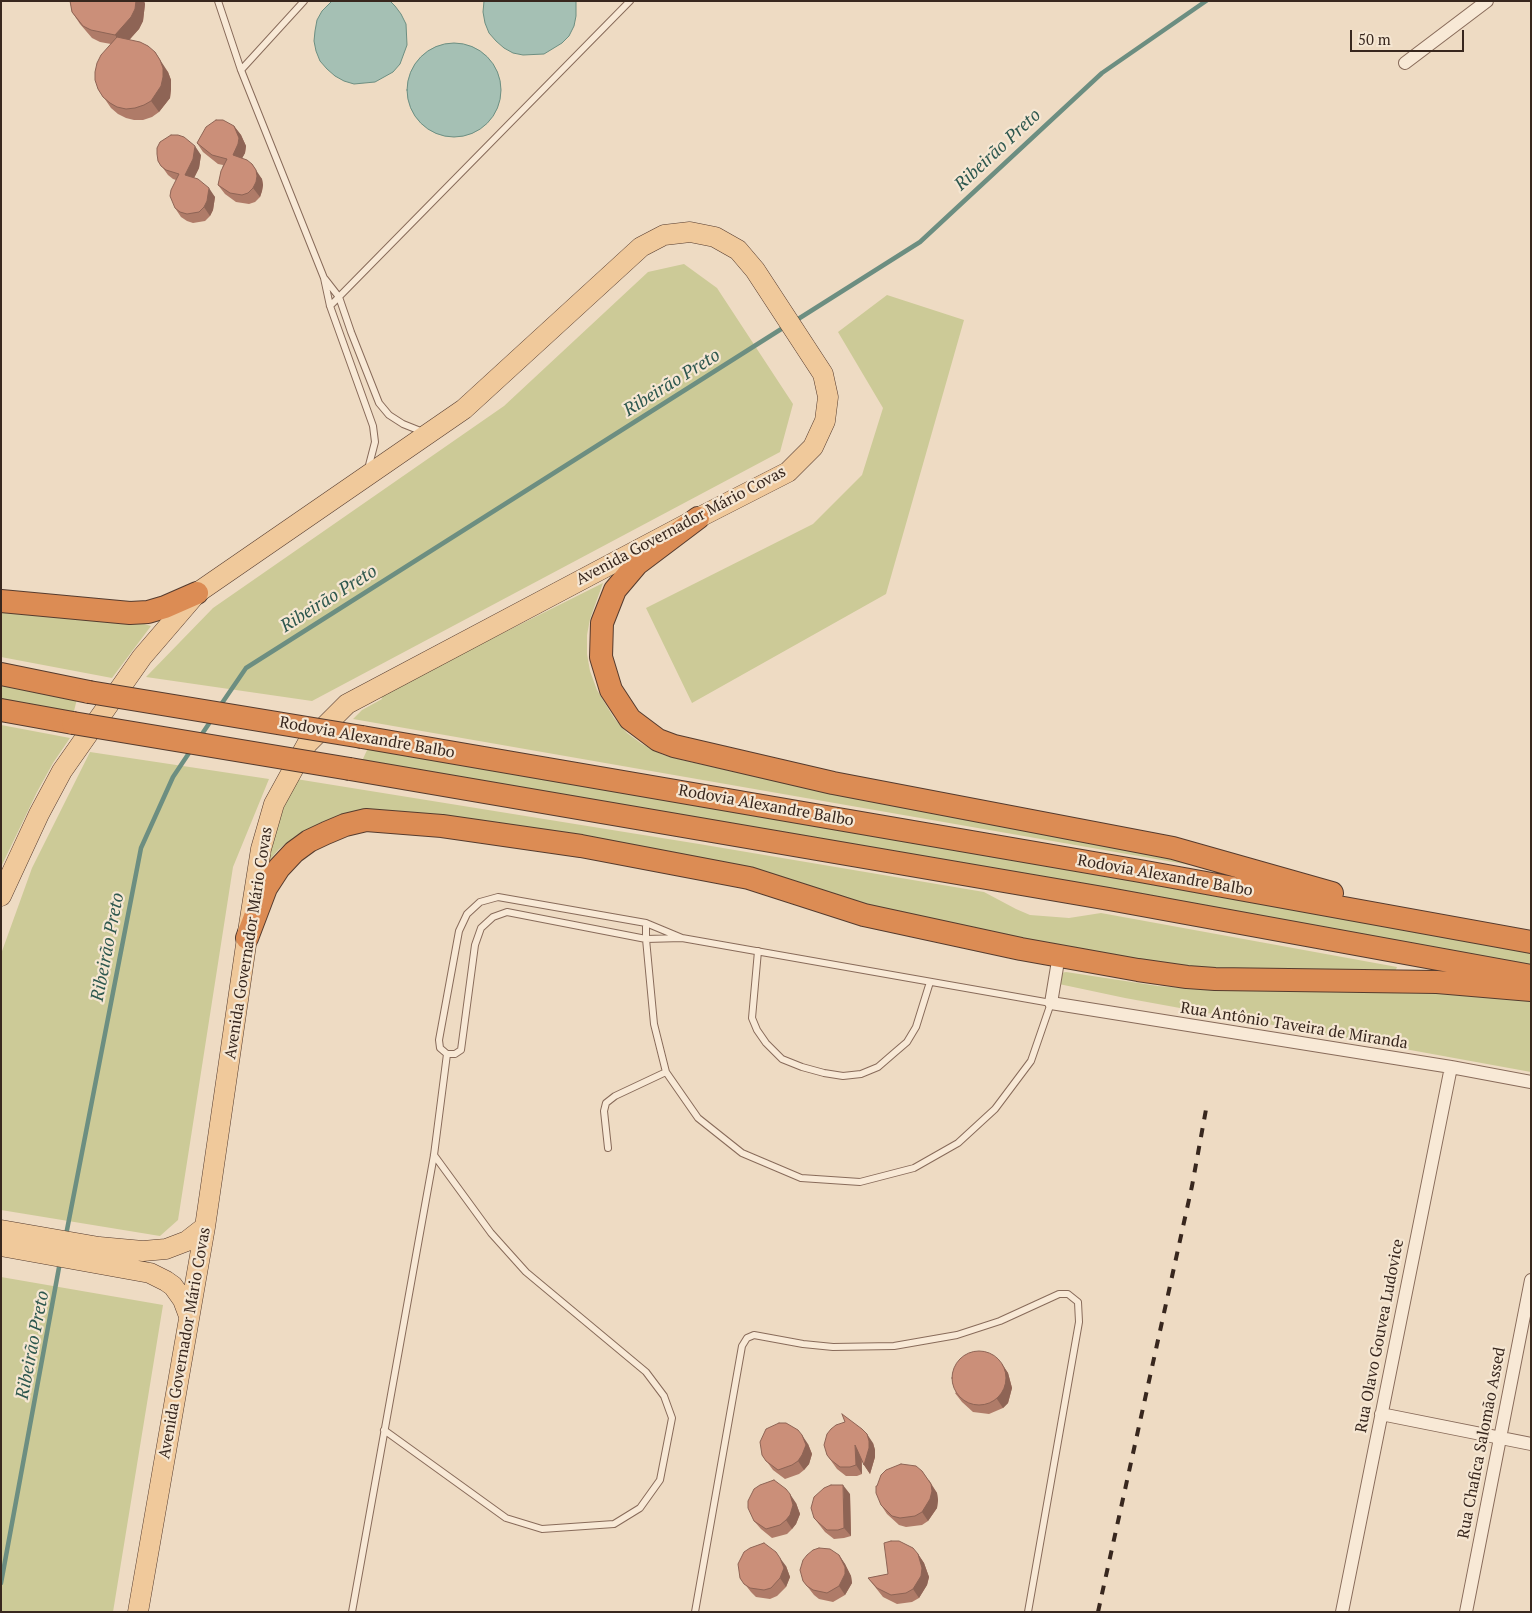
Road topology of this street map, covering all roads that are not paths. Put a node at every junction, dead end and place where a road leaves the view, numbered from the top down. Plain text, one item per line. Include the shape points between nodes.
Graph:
1 (218, 1) edge
2 (304, 1) edge
3 (630, 1) edge
4 (1487, 1) edge
5 (1405, 64) dead end
6 (241, 70) junction
7 (324, 278) junction
8 (339, 297) junction
9 (330, 306) junction
10 (429, 434) junction
11 (365, 477) junction
12 (698, 518) junction
13 (197, 593) junction
14 (1, 601) edge
15 (1, 674) edge
16 (1, 710) edge
17 (1, 896) edge
18 (646, 923) junction
19 (1468, 931) junction
20 (246, 938) junction
21 (646, 938) junction
22 (682, 938) junction
23 (1531, 942) edge
24 (758, 951) junction
25 (1059, 955) junction
26 (1531, 976) edge
27 (930, 982) junction
28 (1531, 990) edge
29 (1051, 1003) junction
30 (447, 1054) junction
31 (1451, 1068) junction
32 (666, 1072) junction
33 (1531, 1082) edge
34 (608, 1148) dead end
35 (434, 1155) junction
36 (205, 1227) junction
37 (1, 1230) edge
38 (24, 1242) junction
39 (1, 1246) edge
40 (99, 1255) junction
41 (1531, 1280) edge
42 (189, 1316) junction
43 (1381, 1414) junction
44 (384, 1430) junction
45 (1500, 1438) junction
46 (1531, 1444) edge
47 (138, 1612) edge
48 (352, 1612) edge
49 (695, 1612) edge
50 (1028, 1612) edge
51 (1342, 1612) edge
52 (1466, 1612) edge

1 - 6 lane
2 - 6 lane
3 - 8 lane
4 - 5 street
6 - 7 lane
7 - 8 lane
7 - 9 lane
8 - 9 lane
8 - 10 lane via 379,403 403,424
9 - 11 lane via 373,426 375,442
10 - 11 main road, Avenida Governador Mário Covas
10 - 12 main road, Avenida Governador Mário Covas via 464,410 641,246 664,235 690,232 715,237 738,250 755,270 823,374 828,397 825,421 812,447 788,472
11 - 13 main road, Avenida Governador Mário Covas
12 - 19 highway via 636,564 614,590 602,623 601,657 611,690 630,719 658,740 833,783 1173,848
12 - 20 main road, Avenida Governador Mário Covas via 347,704 307,744 274,804 261,849
13 - 14 highway via 165,608 130,613
13 - 17 main road, Avenida Governador Mário Covas via 142,657 62,771
15 - 19 highway, Rodovia Alexandre Balbo, bridge via 89,692 1131,869
16 - 26 highway, Rodovia Alexandre Balbo, bridge via 1109,899
18 - 21 lane
18 - 22 lane
18 - 30 lane via 498,897 480,902 467,914 459,931 439,1040 440,1048
19 - 23 highway, Rodovia Alexandre Balbo
20 - 25 highway via 266,888 294,852 326,833 366,820 442,826 581,846 749,878 864,915
20 - 36 main road, Avenida Governador Mário Covas
21 - 22 lane
21 - 30 lane via 507,912 493,917 482,928 475,945 461,1050
21 - 32 lane via 654,1024
22 - 24 lane
24 - 27 lane
24 - 27 lane via 752,1018 757,1030 782,1059 824,1074 861,1074 878,1066 907,1042 916,1026
25 - 28 highway via 1138,970 1206,978 1437,982
25 - 29 street
27 - 29 lane
29 - 31 street, Rua Antônio Taveira de Miranda
29 - 32 lane via 1031,1061 994,1109 958,1144 914,1168 860,1182 801,1178 742,1153 698,1118
30 - 35 lane
31 - 33 street, Rua Antônio Taveira de Miranda
31 - 43 street, Rua Olavo Gouvea Ludovice
32 - 34 lane via 615,1096 606,1104
35 - 44 lane
35 - 44 lane via 491,1233 526,1272 646,1372 664,1396 672,1418 660,1480 640,1508 614,1524 542,1529 506,1518
36 - 40 main road via 187,1241 166,1249
36 - 42 main road, Avenida Governador Mário Covas
37 - 38 main road
38 - 39 main road
38 - 40 main road
40 - 42 main road via 166,1280 184,1300
41 - 45 street, Rua Chafica Salomão Assed
42 - 47 main road, Avenida Governador Mário Covas
43 - 45 street
43 - 51 street, Rua Olavo Gouvea Ludovice
44 - 48 lane
45 - 46 street
45 - 52 street, Rua Chafica Salomão Assed
49 - 50 lane via 742,1346 747,1338 754,1335 803,1344 894,1346 957,1335 1000,1321 1059,1294 1068,1294 1078,1302 1079,1322

